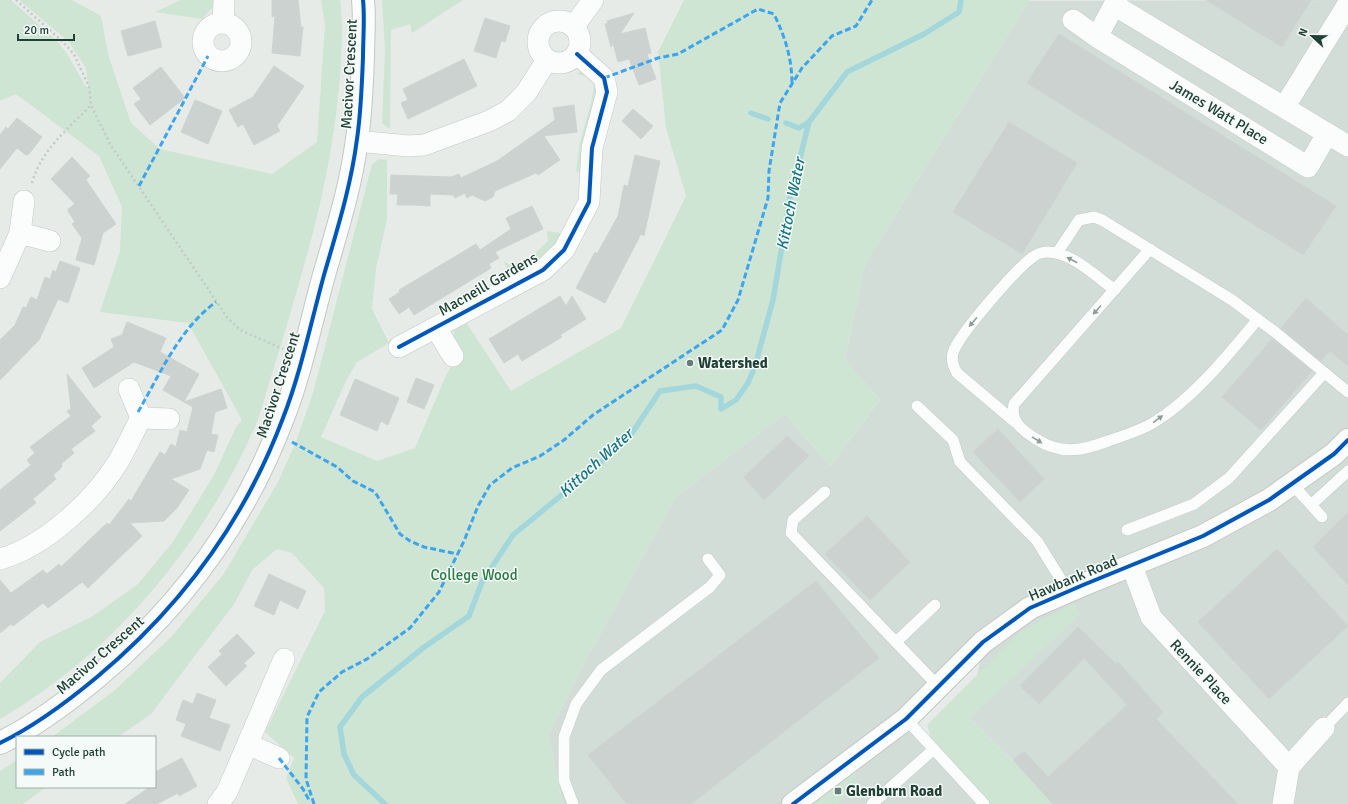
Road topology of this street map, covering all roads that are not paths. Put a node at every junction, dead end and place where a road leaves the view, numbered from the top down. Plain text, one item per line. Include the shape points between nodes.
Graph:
1 (224, 0) edge
2 (363, 0) edge
3 (593, 0) edge
4 (1115, 3) edge
5 (1348, 4) edge
6 (1073, 20) dead end
7 (223, 23) dead end
8 (574, 26) junction
9 (1097, 37) junction
10 (577, 54) junction
11 (547, 60) junction
12 (1285, 106) junction
13 (1327, 134) junction
14 (357, 141) junction
15 (1348, 146) edge
16 (24, 201) road end
17 (20, 233) junction
18 (50, 241) dead end
19 (1150, 249) junction
20 (1057, 253) junction
21 (0, 278) edge
22 (1115, 290) junction
23 (1258, 319) junction
24 (436, 328) junction
25 (399, 347) dead end
26 (452, 356) dead end
27 (1324, 373) junction
28 (129, 390) dead end
29 (1348, 392) edge
30 (917, 406) dead end
31 (140, 418) junction
32 (169, 419) dead end
33 (1016, 423) junction
34 (1348, 440) edge
35 (1348, 471) edge
36 (1292, 484) junction
37 (825, 492) dead end
38 (1311, 505) junction
39 (1322, 517) dead end
40 (1127, 530) dead end
41 (0, 559) edge
42 (708, 559) dead end
43 (1132, 566) junction
44 (1068, 591) junction
45 (935, 605) dead end
46 (896, 642) junction
47 (284, 659) dead end
48 (938, 687) junction
49 (1348, 703) edge
50 (906, 719) junction
51 (1324, 728) joint
52 (0, 743) edge
53 (248, 744) junction
54 (934, 749) junction
55 (280, 758) dead end
56 (1289, 767) junction
57 (218, 804) edge
58 (574, 804) edge
59 (793, 804) edge
60 (872, 804) edge
61 (984, 804) edge
62 (1282, 804) edge

1 - 7 street
2 - 14 street, Macivor Crescent via 362,92
3 - 8 street
4 - 9 street
4 - 12 street
5 - 12 street
6 - 9 street, James Watt Place
8 - 10 street via 580,40
8 - 11 street via 565,21 555,21 546,25 539,33 537,43 540,53
9 - 13 street, James Watt Place via 1308,167
10 - 11 street via 563,64
10 - 24 street, Macneill Gardens via 604,78 607,92 592,148 589,202 564,250 543,270
11 - 14 street via 526,93 508,111 490,121 424,145
12 - 13 street
13 - 15 street
14 - 52 street, Macivor Crescent via 344,208 283,418 238,513 205,565 170,608 129,651 74,697 16,736
16 - 17 street
17 - 18 street
17 - 21 street
19 - 20 lane via 1094,217 1079,220
19 - 22 lane
19 - 23 lane
22 -> 20 lane via 1073,260
20 -> 33 lane via 1046,252 1034,256 1018,270 964,333 953,353 952,364 957,373
22 -> 33 lane via 1014,404 1012,413
23 - 27 lane
33 -> 23 lane via 1042,444 1073,451 1126,435 1152,423 1176,406
24 - 25 street, Macneill Gardens
24 - 26 street, Macneill Gardens
27 - 29 lane
27 - 40 lane via 1229,478 1194,504
28 - 31 street
30 - 44 lane via 953,440 960,462 1037,541
31 - 32 street
31 - 41 street via 117,462 99,487 70,517 25,549
34 - 36 street, Hawbank Road via 1334,454
35 - 38 lane
36 - 38 lane
36 - 43 street, Hawbank Road via 1269,500 1203,536
37 - 46 lane via 792,520 790,533
38 - 39 lane
42 - 58 lane via 720,574 710,587 601,670 576,704 564,737 564,780
43 - 44 street, Hawbank Road
43 - 56 street, Rennie Place via 1151,617
44 - 48 street, Hawbank Road via 1030,608 989,638
45 - 46 lane
46 - 48 lane
47 - 53 street
48 - 50 street, Hawbank Road
49 - 51 lane
50 - 54 lane
50 - 59 street, Hawbank Road
51 - 56 street
53 - 55 street
53 - 57 street via 227,792
54 - 60 lane
54 - 61 lane
56 - 62 street

